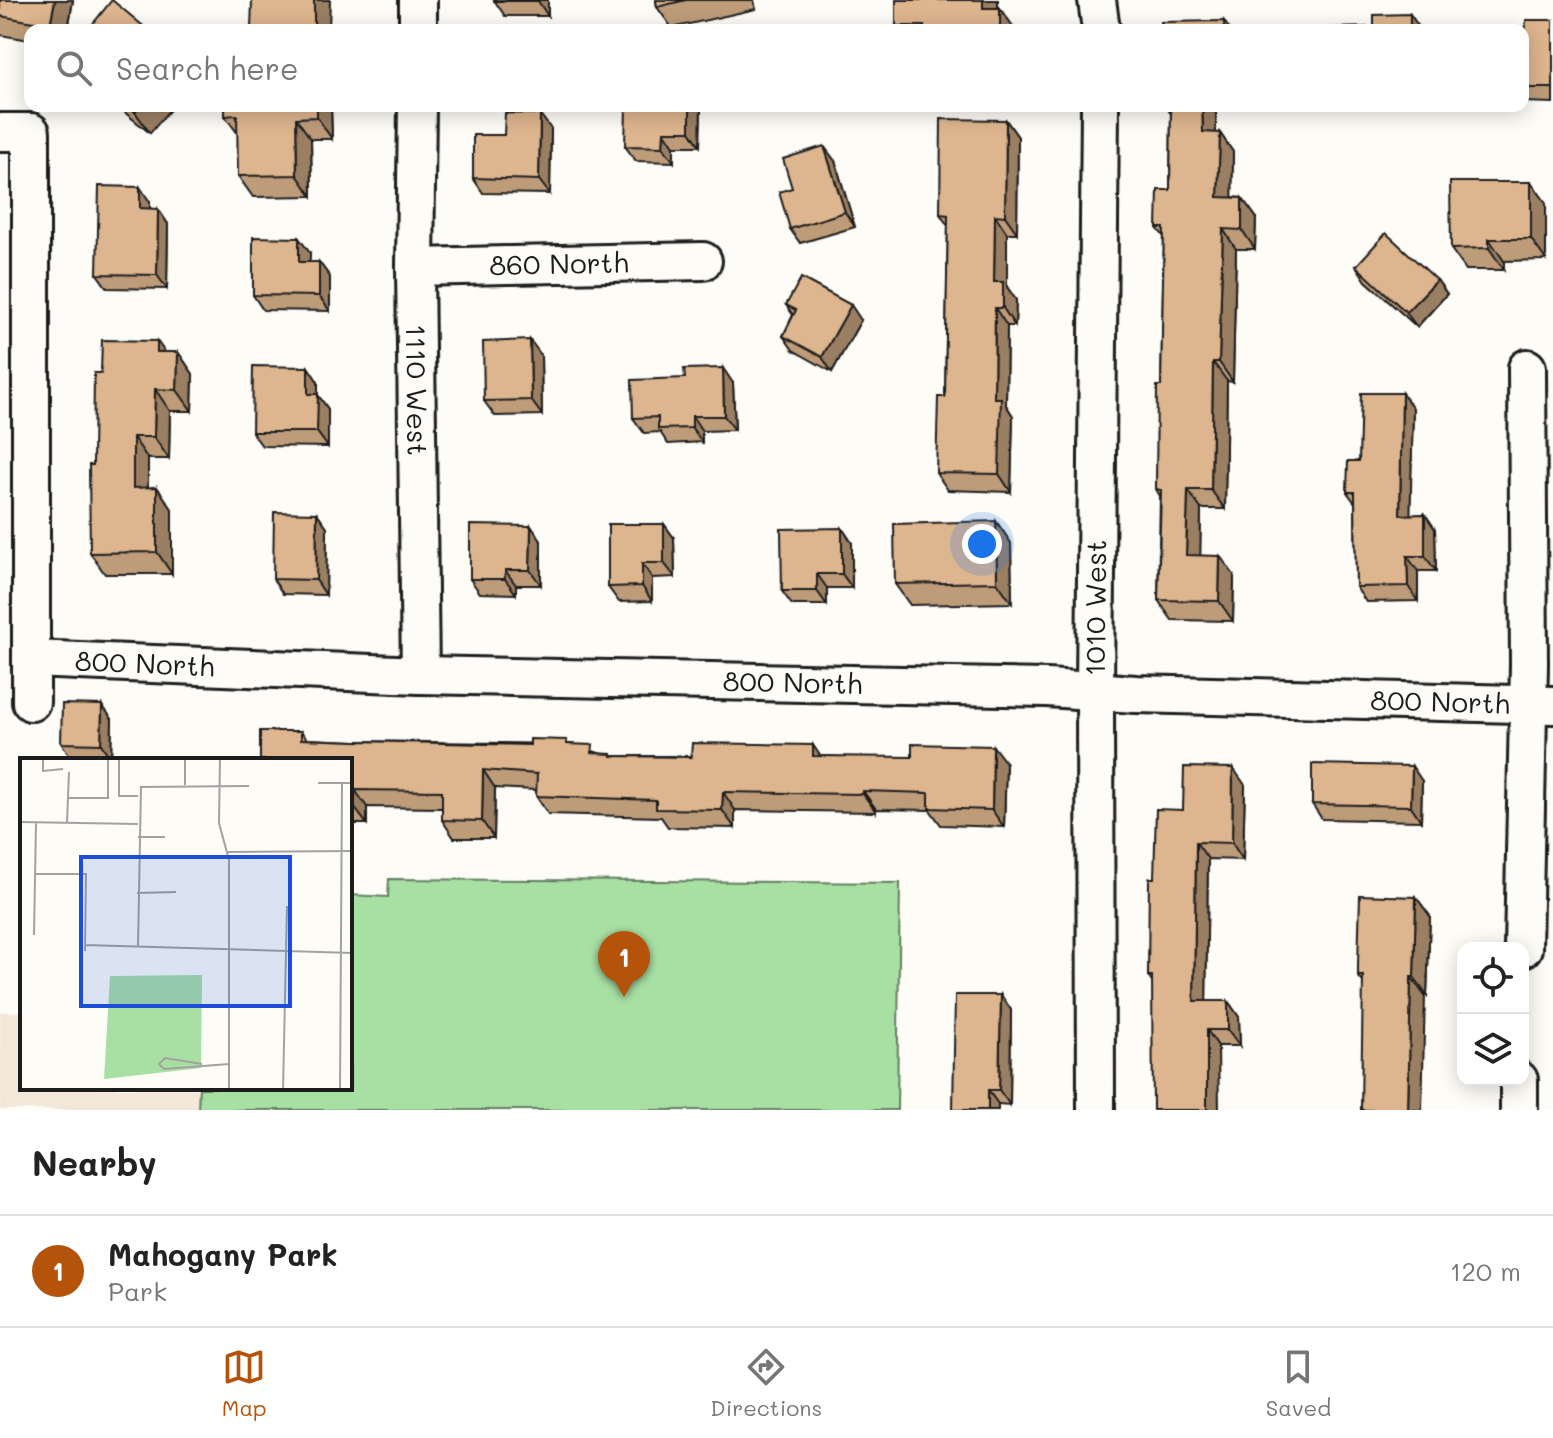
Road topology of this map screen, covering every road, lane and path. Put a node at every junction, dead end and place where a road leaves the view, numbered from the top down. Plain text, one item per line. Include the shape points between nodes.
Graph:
1 (418, 0) edge
2 (1097, 0) edge
3 (418, 24) edge
4 (1100, 24) edge
5 (417, 112) edge
6 (1100, 112) edge
7 (16, 132) edge
8 (703, 261) dead end
9 (415, 267) junction
10 (1527, 368) dead end
11 (31, 659) junction
12 (420, 675) junction
13 (1095, 691) junction
14 (31, 702) dead end
15 (1540, 705) edge
16 (1523, 942) edge
17 (1519, 1086) edge
18 (1096, 1110) edge
19 (1519, 1110) edge

1 - 3 street
2 - 4 street
5 - 9 street, 1110 West
6 - 13 street, 1010 West
7 - 11 street
8 - 9 street, 860 North
9 - 12 street, 1110 West
10 - 15 street
11 - 12 street, 800 North
11 - 14 street
12 - 13 street, 800 North
13 - 15 street, 800 North
13 - 18 street, 1010 West
15 - 16 street
17 - 19 street

